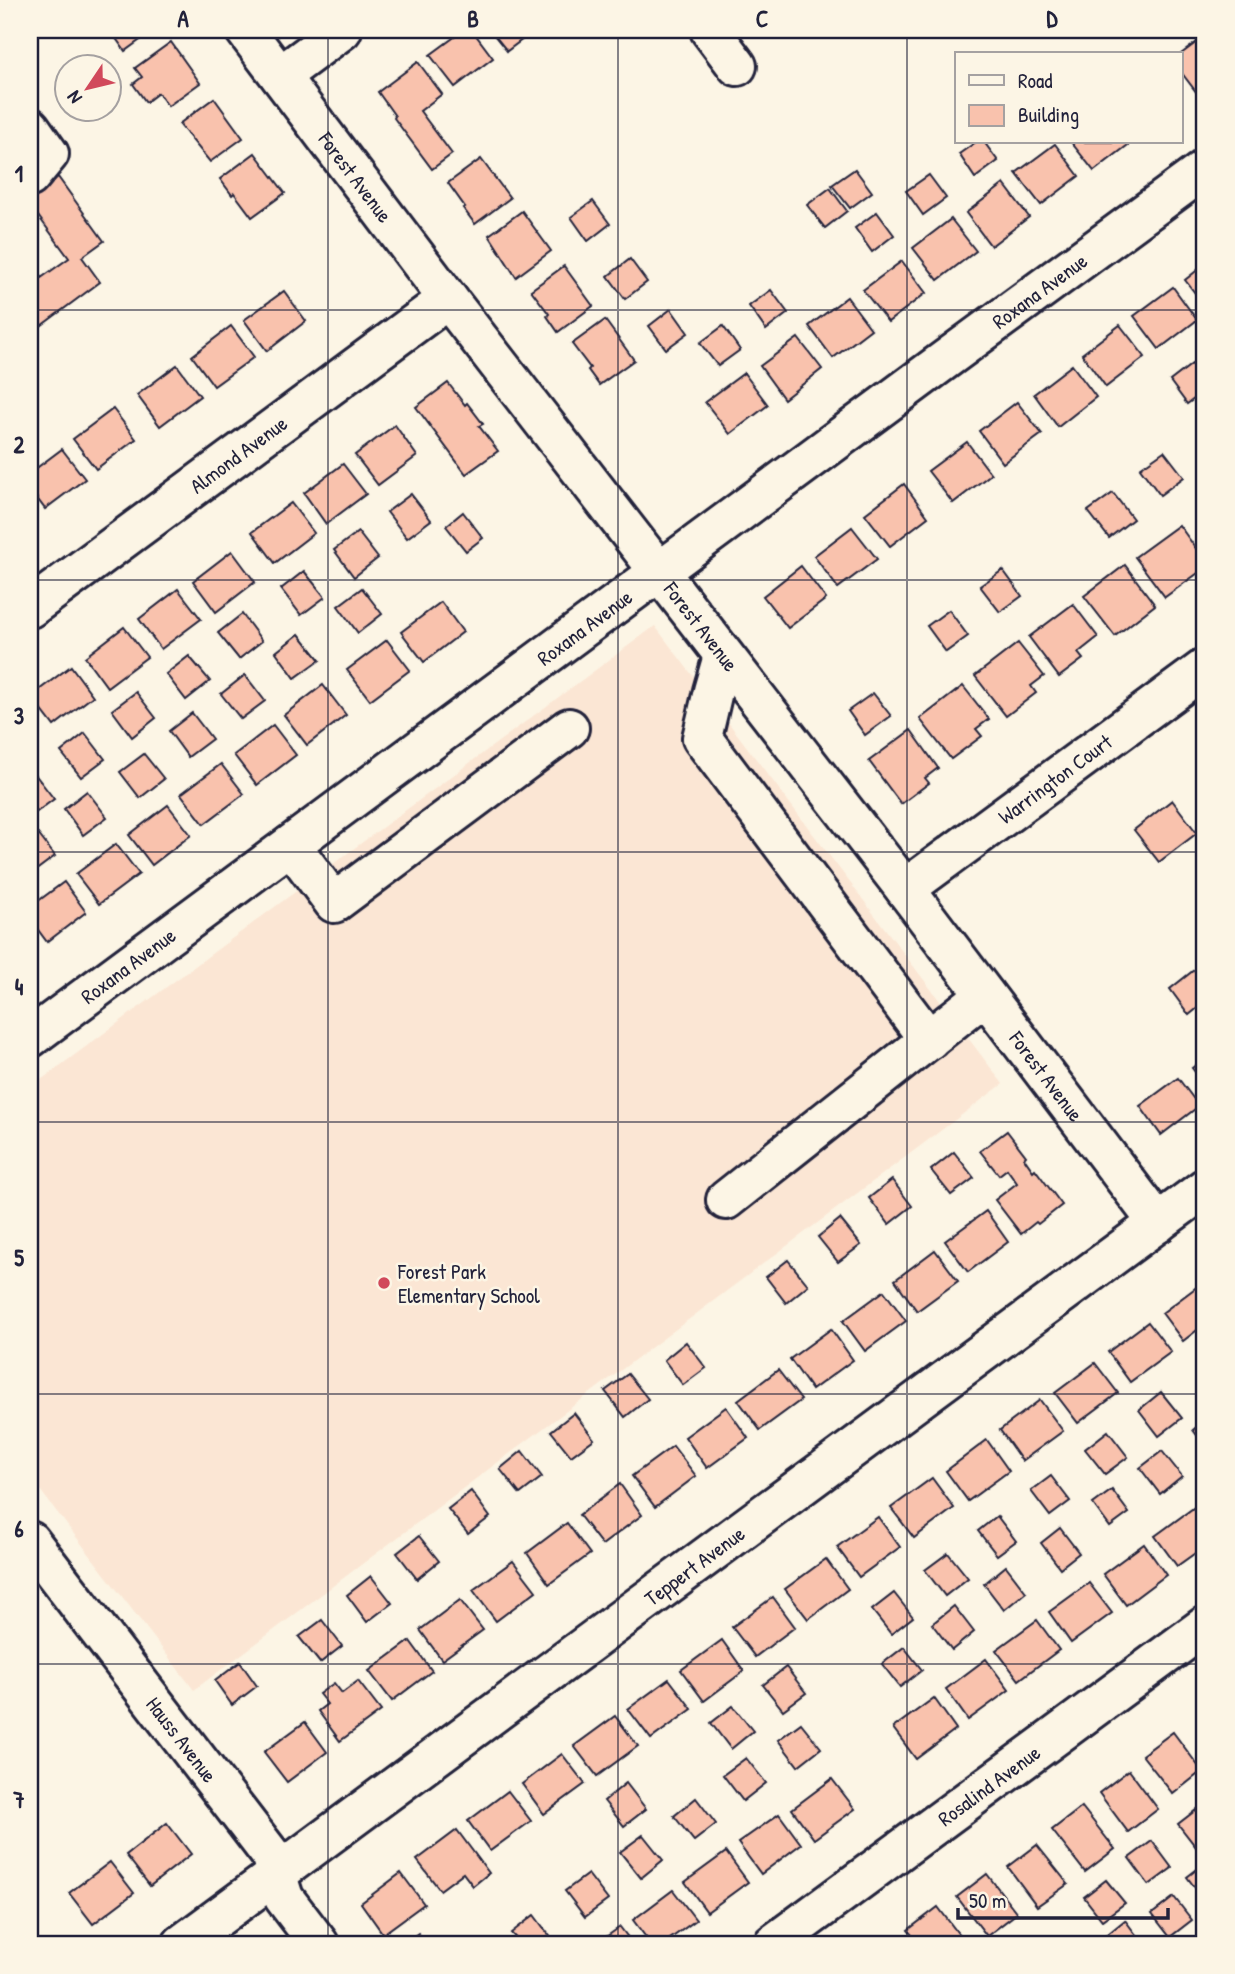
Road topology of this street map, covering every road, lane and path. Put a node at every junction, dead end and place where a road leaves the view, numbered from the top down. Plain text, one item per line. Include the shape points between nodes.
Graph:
1 (245, 30) edge
2 (342, 30) edge
3 (710, 30) edge
4 (737, 65) dead end
5 (281, 76) junction
6 (30, 128) edge
7 (1205, 169) edge
8 (30, 177) edge
9 (448, 299) junction
10 (659, 573) junction
11 (30, 608) edge
12 (723, 656) junction
13 (1205, 668) edge
14 (569, 728) dead end
15 (291, 845) junction
16 (905, 889) junction
17 (985, 995) junction
18 (30, 1038) edge
19 (929, 1040) junction
20 (1205, 1188) edge
21 (726, 1200) dead end
22 (1158, 1223) junction
23 (30, 1541) edge
24 (1205, 1626) edge
25 (276, 1874) junction
26 (182, 1944) edge
27 (319, 1944) edge
28 (774, 1944) edge

1 - 5 street, Forest Avenue
2 - 5 street
3 - 4 street
5 - 9 street, Forest Avenue
6 - 8 street via 49,154
7 - 10 street, Roxana Avenue
9 - 10 street, Forest Avenue
9 - 11 street, Almond Avenue
10 - 12 street, Forest Avenue
10 - 15 street, Roxana Avenue
12 - 16 street, Forest Avenue
12 - 19 street via 702,738
13 - 16 street, Warrington Court
14 - 15 street via 334,903
15 - 18 street, Roxana Avenue
16 - 17 street, Forest Avenue
17 - 19 street
17 - 22 street, Forest Avenue
19 - 21 street
20 - 22 street, Teppert Avenue
22 - 25 street, Teppert Avenue
23 - 25 street, Hauss Avenue via 271,1854
24 - 28 street, Rosalind Avenue
25 - 26 street, Teppert Avenue
25 - 27 street, Hauss Avenue via 284,1898

